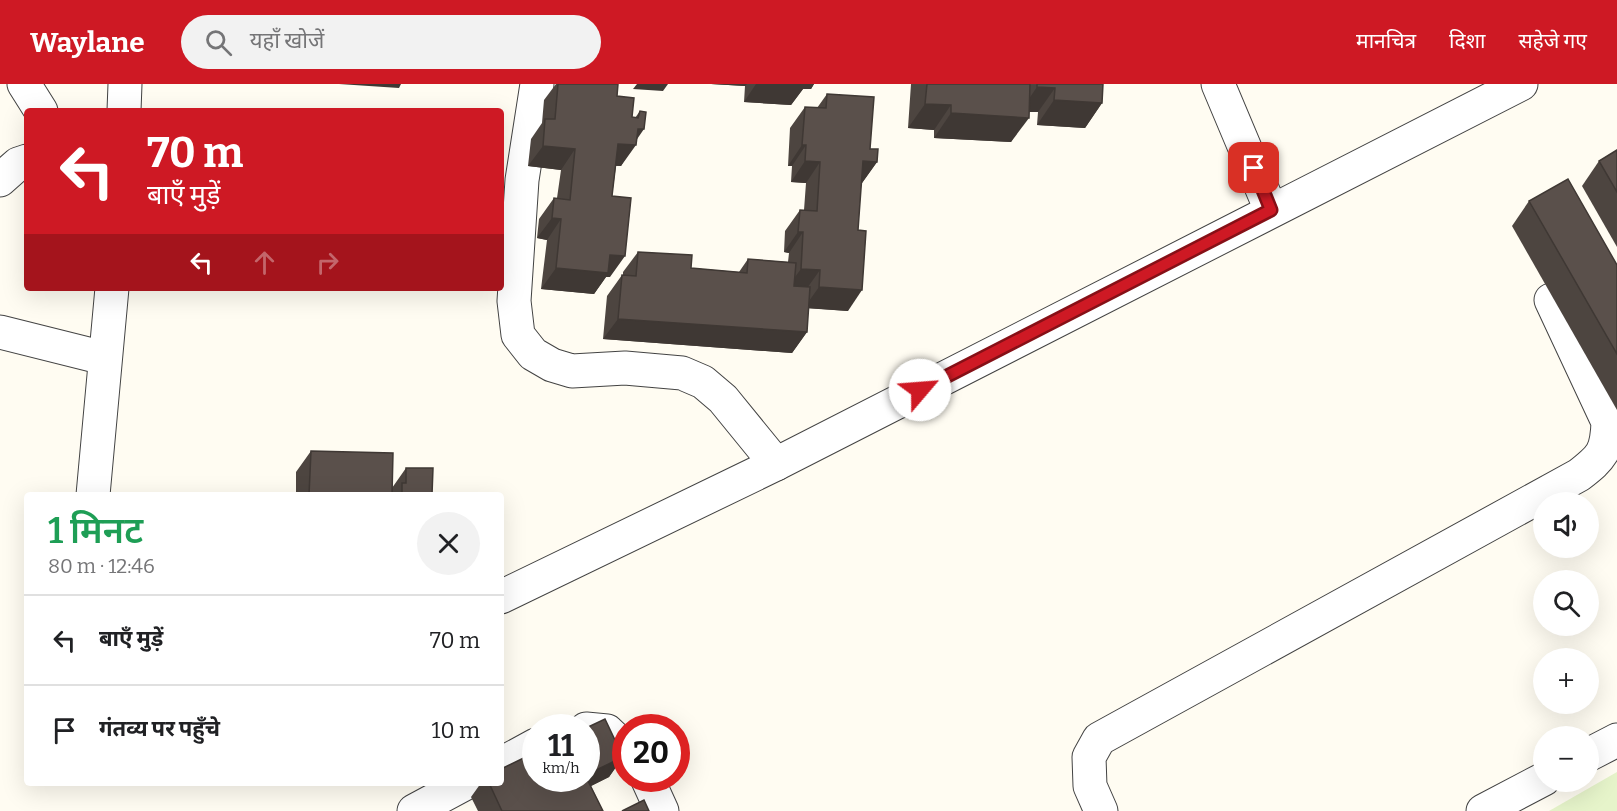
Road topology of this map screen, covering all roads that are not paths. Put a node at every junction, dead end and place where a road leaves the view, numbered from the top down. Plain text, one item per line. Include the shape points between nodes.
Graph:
1 (125, 84) edge
2 (537, 84) edge
3 (1218, 84) edge
4 (1521, 84) edge
5 (124, 108) edge
6 (24, 161) edge
7 (0, 180) edge
8 (1271, 210) junction
9 (112, 291) edge
10 (1551, 300) dead end
11 (0, 332) edge
12 (104, 358) junction
13 (776, 464) junction
14 (93, 492) edge
15 (504, 596) edge
16 (1617, 740) edge
17 (1599, 749) edge
18 (522, 753) edge
19 (504, 762) edge
20 (1533, 785) edge
21 (460, 786) edge
22 (654, 792) edge
23 (414, 811) edge
24 (663, 811) edge
25 (1101, 811) edge
26 (1483, 811) edge

1 - 5 lane
2 - 13 lane via 522,180 514,302 518,335 533,354 572,371 636,369 682,373 703,382 723,399
3 - 8 lane
4 - 8 lane
6 - 7 lane
8 - 13 lane
9 - 12 lane
10 - 25 lane via 1608,422 1607,442 1598,461 1569,481 1099,739 1089,757 1090,786
11 - 12 lane
12 - 14 lane
13 - 15 lane
16 - 17 lane
18 - 19 lane
20 - 26 lane
21 - 23 lane
22 - 24 lane

